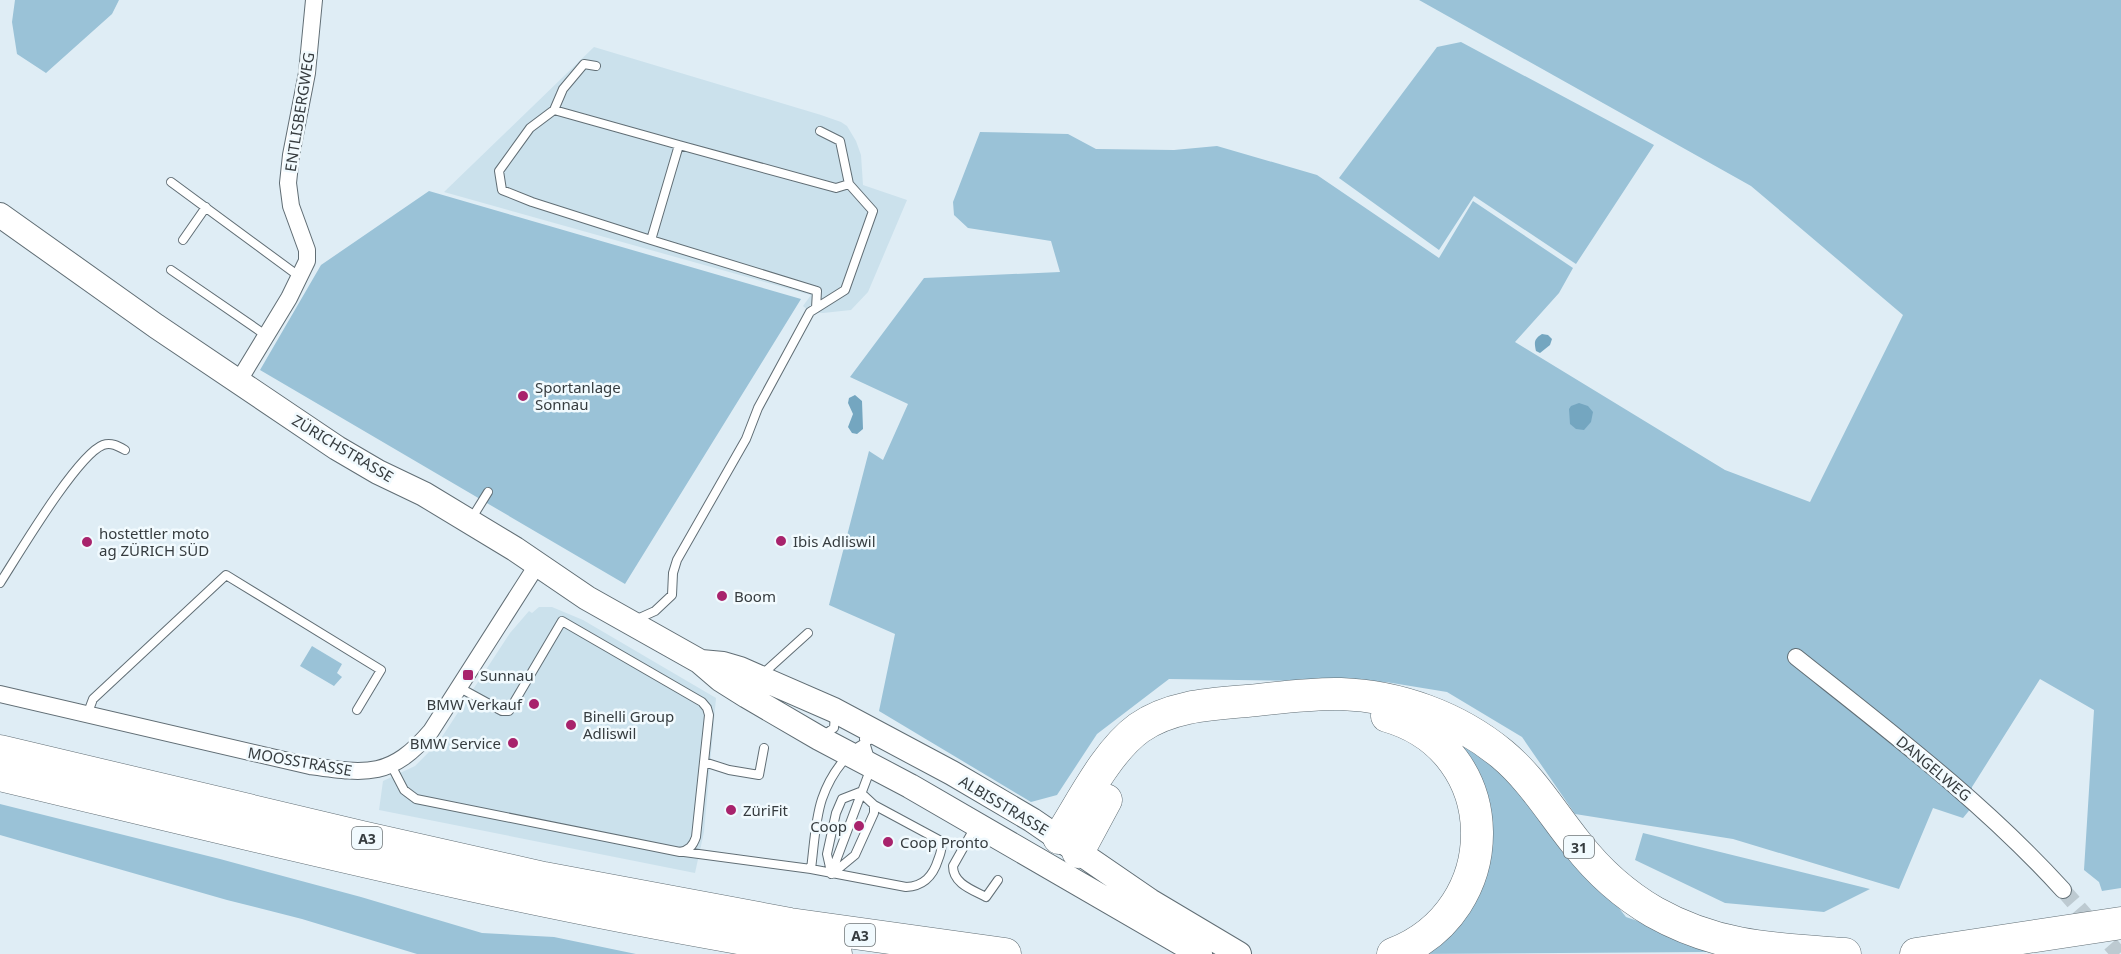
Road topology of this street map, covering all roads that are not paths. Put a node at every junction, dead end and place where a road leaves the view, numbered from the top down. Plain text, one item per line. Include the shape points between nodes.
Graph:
1 (314, 0) edge
2 (596, 66) dead end
3 (554, 110) junction
4 (820, 131) dead end
5 (679, 146) junction
6 (171, 182) dead end
7 (849, 184) junction
8 (206, 207) junction
9 (0, 215) edge
10 (183, 240) dead end
11 (651, 240) junction
12 (171, 270) dead end
13 (300, 278) junction
14 (816, 308) junction
15 (267, 336) junction
16 (238, 382) junction
17 (125, 450) dead end
18 (488, 492) dead end
19 (470, 521) junction
20 (537, 566) junction
21 (0, 583) edge
22 (628, 622) junction
23 (808, 633) dead end
24 (1796, 657) dead end
25 (750, 679) junction
26 (460, 688) junction
27 (0, 694) edge
28 (357, 710) dead end
29 (834, 710) junction
30 (87, 715) junction
31 (819, 738) junction
32 (864, 738) junction
33 (764, 748) dead end
34 (0, 751) edge
35 (704, 762) junction
36 (391, 765) junction
37 (872, 765) junction
38 (0, 775) edge
39 (860, 792) junction
40 (874, 805) junction
41 (976, 824) junction
42 (680, 852) junction
43 (1062, 852) junction
44 (811, 869) junction
45 (831, 874) junction
46 (998, 880) dead end
47 (2063, 890) tunnel mouth
48 (606, 913) junction
49 (2121, 923) edge
50 (733, 954) edge
51 (836, 954) edge
52 (1005, 954) edge
53 (1200, 954) edge
54 (1239, 954) edge
55 (1394, 954) edge
56 (1845, 954) edge
57 (1916, 954) edge

1 - 13 street, ENTLISBERGWEG via 307,73 288,183 291,206 307,250
2 - 3 lane via 584,64 563,89
3 - 5 lane
3 - 11 lane via 530,128 499,171 502,190
4 - 7 lane via 840,141
5 - 7 lane via 836,188
5 - 11 lane
6 - 8 lane
7 - 14 lane via 873,211 845,290
8 - 10 lane
8 - 13 lane
9 - 16 main road, ZÜRICHSTRASSE
11 - 14 lane via 817,291
12 - 15 lane
13 - 15 street, ENTLISBERGWEG
14 - 22 lane via 810,312 746,438 677,560 672,596 655,611
15 - 16 street, ENTLISBERGWEG
16 - 19 main road, ZÜRICHSTRASSE via 337,448
17 - 21 lane via 105,444 93,451 71,476
18 - 19 lane
19 - 20 main road, ZÜRICHSTRASSE
20 - 22 main road, ZÜRICHSTRASSE
20 - 26 street, MOOSSTRASSE
22 - 25 main road, ZÜRICHSTRASSE via 699,662 723,664
23 - 25 lane
24 - 47 street, DANGELWEG via 1947,777
25 - 29 main road, ALBISSTRASSE
25 - 31 main road, ALBISSTRASSE
26 - 35 lane via 509,711 562,621 702,702 709,715
26 - 36 street, MOOSSTRASSE via 419,745
27 - 30 street, MOOSSTRASSE
28 - 30 lane via 381,670 226,575 93,699
29 - 31 lane via 834,728
29 - 32 main road, ALBISSTRASSE
30 - 36 street, MOOSSTRASSE via 310,765 360,772
31 - 32 main road, ALBISSTRASSE
32 - 37 main road, ALBISSTRASSE
32 - 43 main road, ALBISSTRASSE via 972,784
32 - 44 lane via 840,765 822,798
33 - 35 lane via 759,775
34 - 52 highway, A3 via 544,878 790,924
35 - 42 lane via 696,837 687,851
36 - 42 lane via 404,790 416,799
37 - 39 lane
37 - 41 main road, ALBISSTRASSE
38 - 48 highway, A3
39 - 40 lane
39 - 45 lane
39 - 45 lane via 842,799 836,813 827,854
40 - 45 lane via 855,855
40 - 45 lane via 939,840 941,851 932,875 920,885 906,887
41 - 43 main road, ALBISSTRASSE
41 - 46 lane via 953,872 962,884 986,897
42 - 44 lane
43 - 53 main road, ALBISSTRASSE
43 - 54 main road, ALBISSTRASSE
43 - 55 highway via 1129,760 1162,733 1207,721 1315,710 1359,710 1390,717 1423,732 1451,758 1472,796 1478,831 1474,867 1456,906 1430,934
43 - 56 highway, 31 via 1111,757 1148,722 1205,705 1340,694 1377,698 1453,722 1483,740 1524,775 1578,846 1605,874 1641,904 1677,924 1747,946
44 - 45 lane
48 - 50 highway
48 - 51 highway, A3
49 - 57 highway

